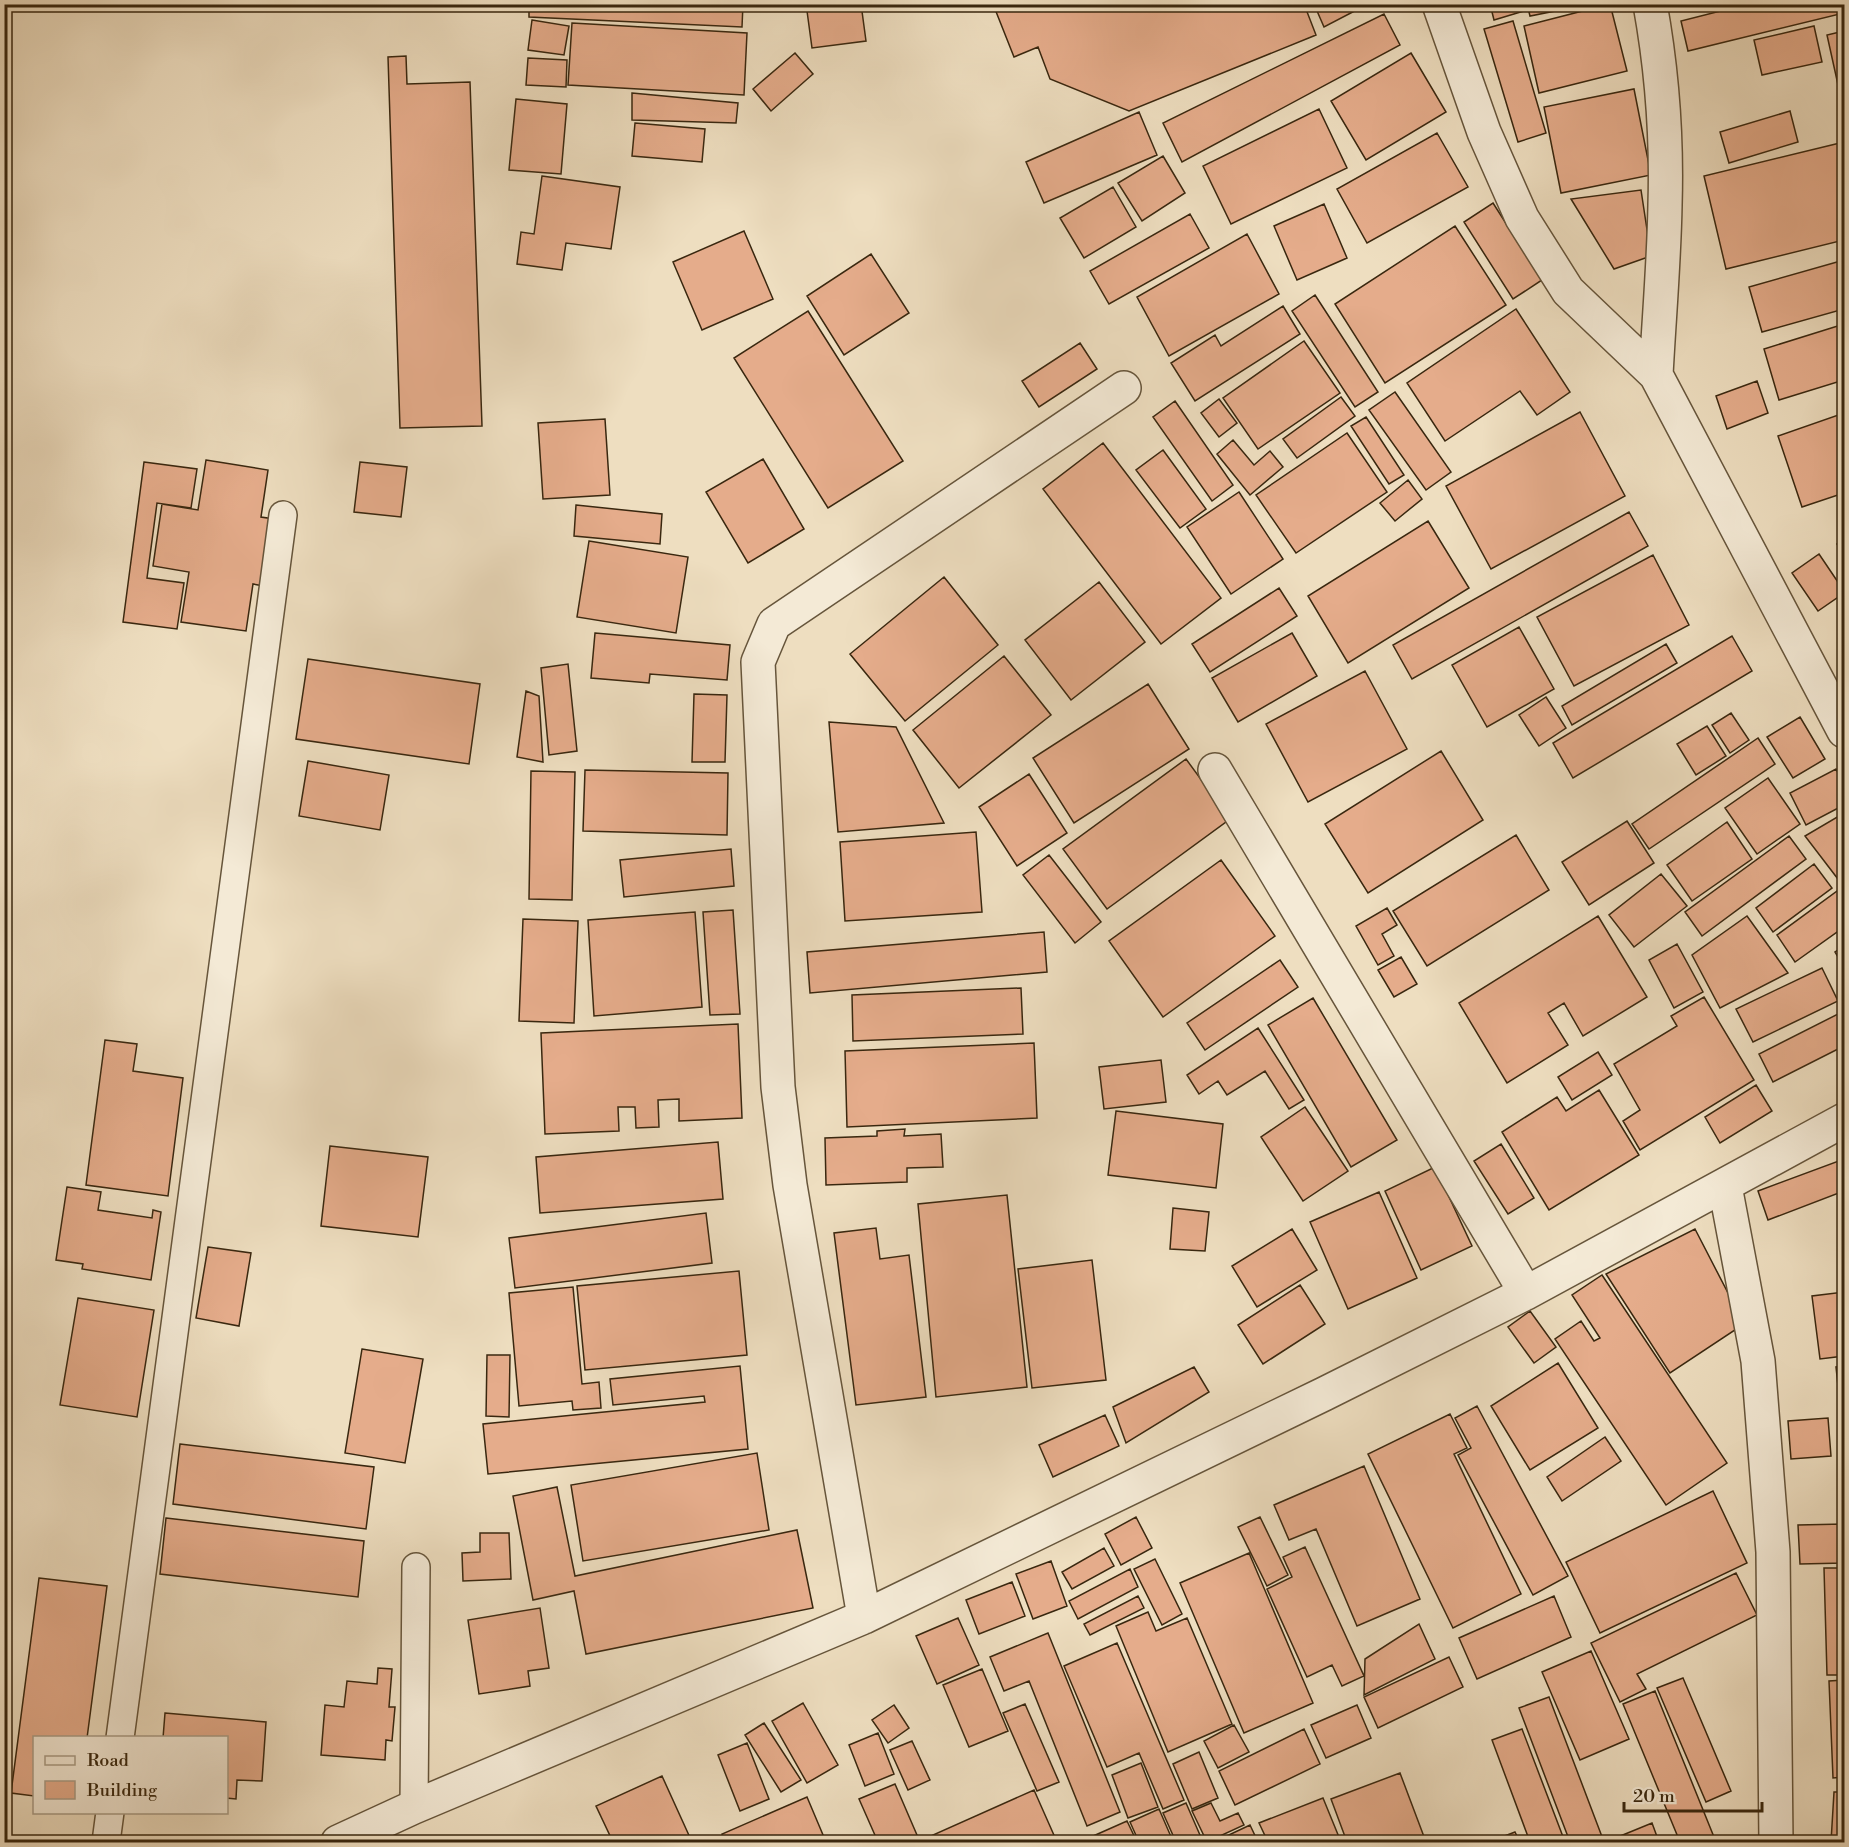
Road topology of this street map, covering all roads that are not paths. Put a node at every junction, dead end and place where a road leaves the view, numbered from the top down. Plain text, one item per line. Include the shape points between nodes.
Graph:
1 (1439, 4) edge
2 (1650, 4) edge
3 (1656, 375) junction
4 (1124, 388) dead end
5 (283, 515) dead end
6 (1845, 732) edge
7 (1215, 770) dead end
8 (1845, 1120) edge
9 (1725, 1186) junction
10 (1526, 1293) junction
11 (416, 1567) dead end
12 (864, 1617) junction
13 (120, 1736) edge
14 (414, 1808) junction
15 (110, 1814) edge
16 (384, 1833) edge
17 (106, 1842) edge
18 (338, 1842) edge
19 (1776, 1842) edge

1 - 3 street via 1484,132 1522,218 1568,291
2 - 3 street via 1665,137
3 - 6 street
4 - 12 street via 774,624 758,662 778,1087 789,1185
5 - 13 lane
7 - 10 street
8 - 9 street
9 - 10 street
9 - 19 street via 1758,1361 1773,1552
10 - 12 street
11 - 14 lane
12 - 14 street
14 - 16 street
15 - 17 lane
16 - 18 street

